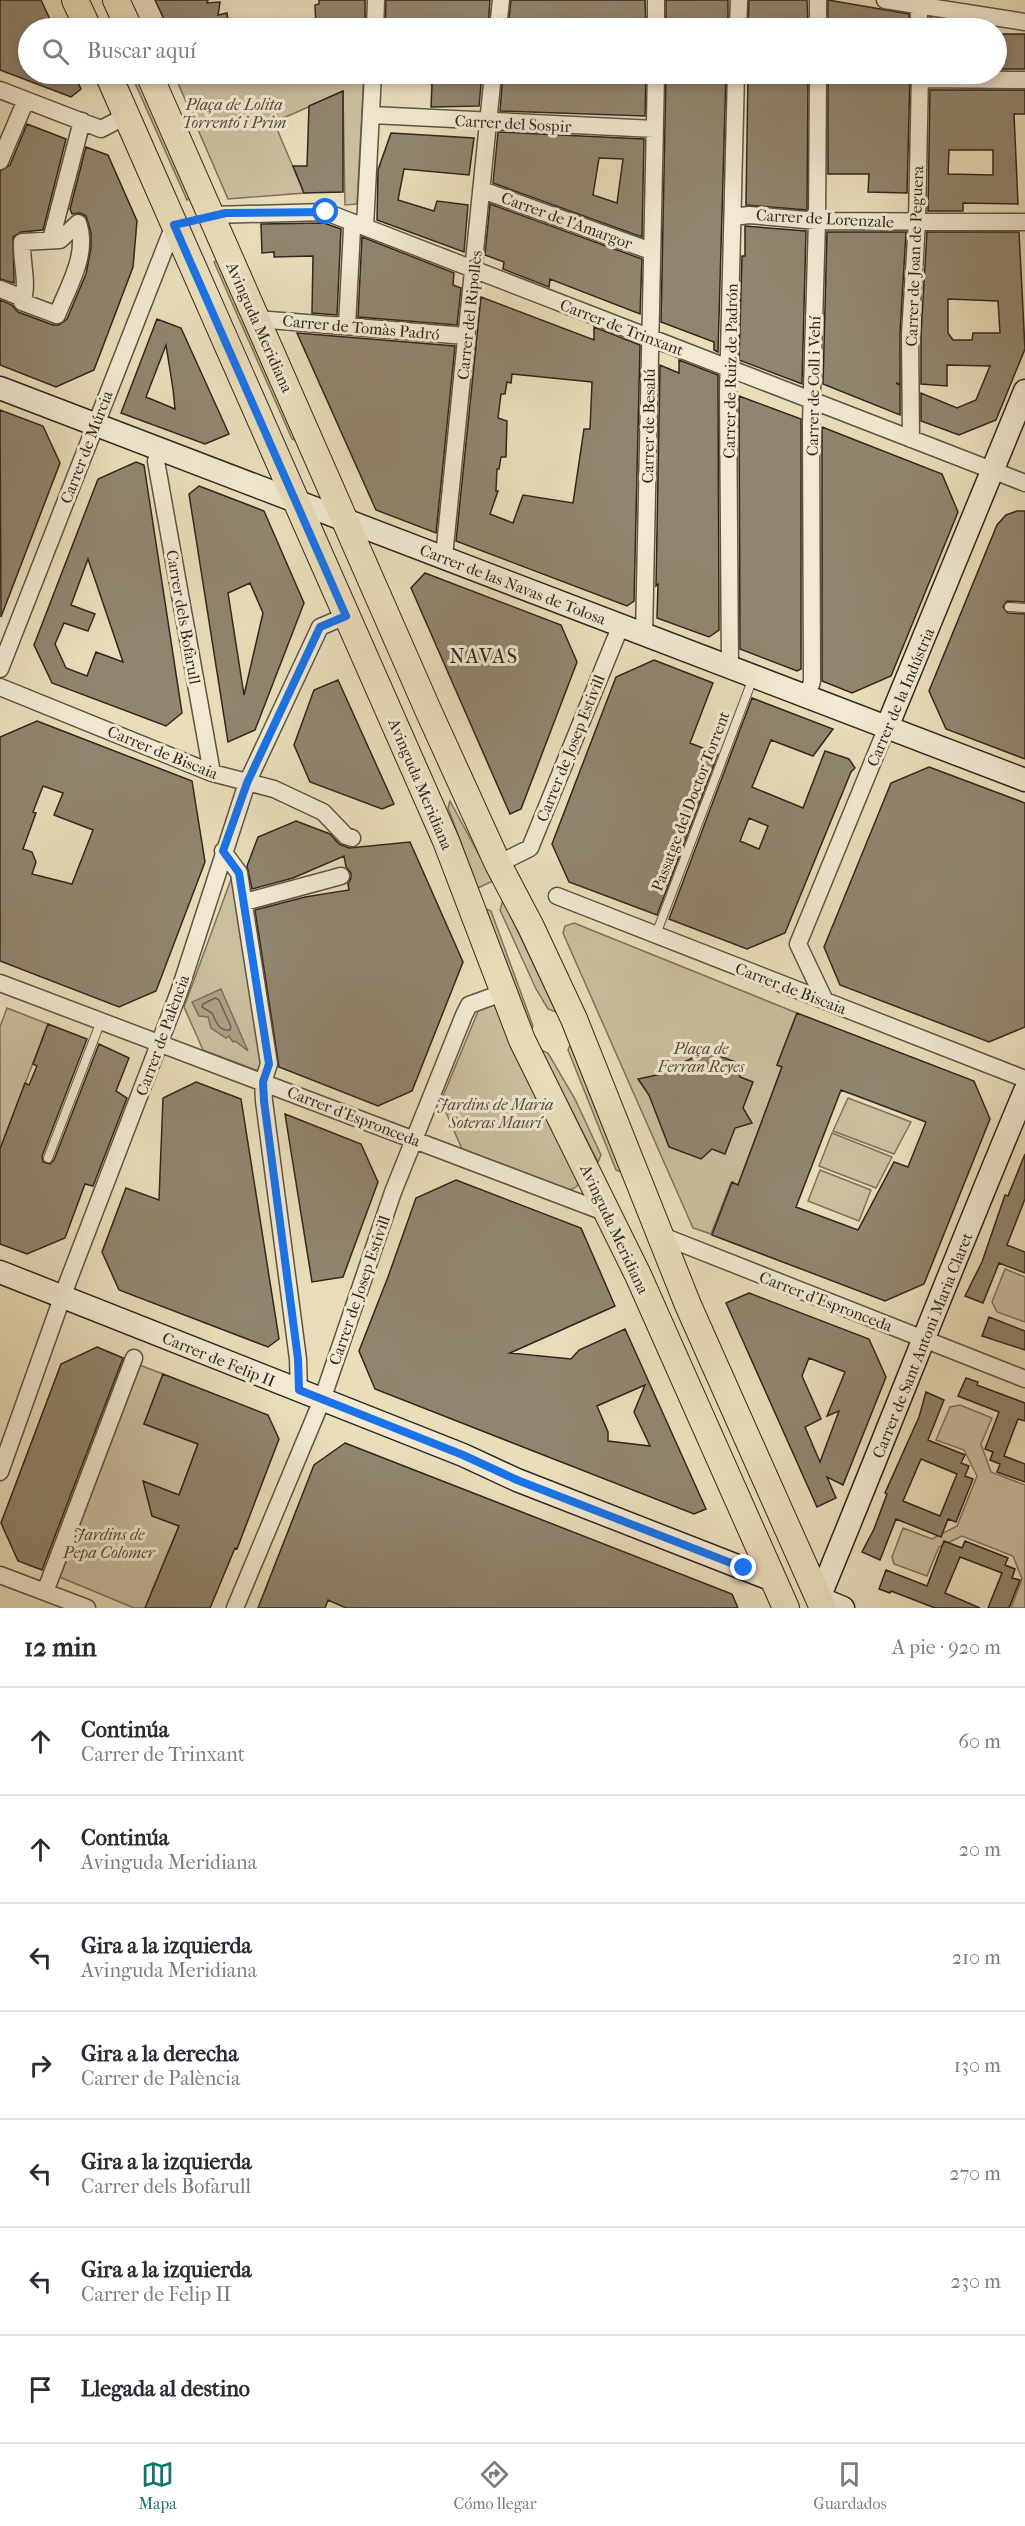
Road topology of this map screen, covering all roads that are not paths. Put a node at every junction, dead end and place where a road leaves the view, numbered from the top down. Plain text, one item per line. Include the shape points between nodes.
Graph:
1 (75, 0) edge
2 (116, 0) edge
3 (376, 0) edge
4 (501, 0) edge
5 (656, 0) edge
6 (739, 0) edge
7 (818, 0) edge
8 (885, 0) edge
9 (919, 3) edge
10 (83, 18) edge
11 (124, 18) edge
12 (375, 18) edge
13 (499, 18) edge
14 (656, 18) edge
15 (738, 18) edge
16 (818, 18) edge
17 (1003, 18) edge
18 (1007, 19) edge
19 (1025, 22) edge
20 (1007, 79) edge
21 (1025, 80) edge
22 (112, 84) edge
23 (153, 84) edge
24 (373, 84) edge
25 (492, 84) edge
26 (656, 84) edge
27 (736, 84) edge
28 (818, 84) edge
29 (920, 84) edge
30 (0, 90) edge
31 (26, 100) junction
32 (372, 115) junction
33 (126, 116) junction
34 (82, 121) junction
35 (488, 122) junction
36 (655, 129) junction
37 (0, 161) edge
38 (482, 190) junction
39 (212, 215) junction
40 (733, 217) junction
41 (817, 221) junction
42 (917, 222) junction
43 (1025, 222) edge
44 (78, 223) joint
45 (174, 225) junction
46 (359, 228) junction
47 (51, 236) dead end
48 (651, 251) junction
49 (474, 269) junction
50 (0, 289) edge
51 (20, 297) dead end
52 (257, 319) junction
53 (348, 326) junction
54 (466, 336) junction
55 (650, 338) junction
56 (729, 368) junction
57 (0, 388) edge
58 (1025, 391) edge
59 (811, 400) junction
60 (94, 424) junction
61 (911, 439) junction
62 (156, 461) dead end
63 (992, 470) junction
64 (1025, 483) edge
65 (296, 502) junction
66 (345, 520) junction
67 (444, 556) junction
68 (1009, 607) dead end
69 (1025, 608) edge
70 (346, 616) junction
71 (621, 625) junction
72 (644, 634) junction
73 (730, 668) junction
74 (0, 669) edge
75 (754, 677) junction
76 (0, 687) edge
77 (807, 698) junction
78 (887, 727) junction
79 (212, 773) junction
80 (1025, 780) edge
81 (247, 783) junction
82 (352, 838) dead end
83 (223, 851) junction
84 (503, 862) junction
85 (341, 876) dead end
86 (557, 896) dead end
87 (245, 902) junction
88 (655, 937) junction
89 (0, 983) edge
90 (502, 993) junction
91 (825, 1001) junction
92 (101, 1021) junction
93 (159, 1043) junction
94 (1025, 1079) edge
95 (263, 1082) junction
96 (1025, 1091) edge
97 (415, 1140) junction
98 (48, 1158) dead end
99 (608, 1213) junction
100 (660, 1235) junction
101 (0, 1272) edge
102 (63, 1297) junction
103 (699, 1329) junction
104 (924, 1341) junction
105 (668, 1343) junction
106 (134, 1358) dead end
107 (1025, 1379) edge
108 (299, 1390) junction
109 (322, 1400) junction
110 (0, 1472) edge
111 (0, 1575) edge
112 (773, 1580) junction
113 (45, 1592) junction
114 (821, 1603) edge
115 (87, 1608) edge
116 (236, 1608) edge
117 (786, 1608) edge
118 (843, 1608) edge

1 - 10 main road
2 - 11 main road
3 - 12 street
4 - 13 street
5 - 14 street
6 - 15 street
7 - 16 street
8 - 9 street
9 - 17 street
18 - 19 street
20 - 21 street
22 - 33 main road, Avinguda Meridiana
23 - 39 main road, Avinguda Meridiana
24 - 32 street
25 - 35 street, Carrer del Ripollès
26 - 36 street, Carrer de Besalú
27 - 40 street, Carrer de Ruiz de Padrón
28 - 41 street, Carrer de Coll i Vehí
29 - 42 street, Carrer de Joan de Peguera
30 - 31 street
31 - 34 street
31 - 37 street
32 - 35 street, Carrer del Sospir
32 - 46 street
33 - 34 street via 101,129
33 - 45 main road, Avinguda Meridiana
34 - 47 street
35 - 36 street, Carrer del Sospir
35 - 38 street, Carrer del Ripollès
36 - 48 street, Carrer de Besalú
38 - 48 street, Carrer de l'Amargor
38 - 49 street, Carrer del Ripollès
39 - 45 main road
39 - 46 street, Carrer de Trinxant via 326,212
39 - 52 main road, Avinguda Meridiana
40 - 41 street, Carrer de Lorenzale
40 - 56 street, Carrer de Ruiz de Padrón
41 - 42 street, Carrer de Lorenzale
41 - 59 street, Carrer de Coll i Vehí
42 - 43 street, Carrer de Lorenzale
42 - 61 street, Carrer de Joan de Peguera via 910,334
44 - 44 street via 81,255 57,315 22,302 22,242 60,240
45 - 60 street, Carrer de Múrcia
45 - 65 main road, Avinguda Meridiana
46 - 49 street, Carrer de Trinxant
46 - 53 street
48 - 55 street, Carrer de Besalú
49 - 54 street, Carrer del Ripollès
49 - 55 street, Carrer de Trinxant
50 - 51 street
52 - 53 street, Carrer de Tomàs Padró
52 - 66 main road, Avinguda Meridiana
53 - 54 street, Carrer de Tomàs Padró
54 - 67 street, Carrer del Ripollès
55 - 56 street, Carrer de Trinxant
55 - 72 street, Carrer de Besalú
56 - 59 street, Carrer de Trinxant
56 - 73 street, Carrer de Ruiz de Padrón
57 - 60 main road, Carrer de las Navas de Tolosa
58 - 63 main road, Carrer de la Indústria
59 - 61 street, Carrer de Trinxant
59 - 77 street, Carrer de Coll i Vehí via 812,681
60 - 65 main road, Carrer de las Navas de Tolosa
60 - 74 street, Carrer de Múrcia
61 - 63 street, Carrer de Trinxant
62 - 79 street, Carrer dels Bofarull
63 - 64 street, Carrer de Trinxant
63 - 78 main road, Carrer de la Indústria
65 - 66 main road, Carrer de las Navas de Tolosa
65 - 70 main road, Avinguda Meridiana
66 - 67 main road, Carrer de las Navas de Tolosa
66 - 84 main road, Avinguda Meridiana
67 - 71 main road, Carrer de las Navas de Tolosa
68 - 69 lane
70 - 81 street, Carrer de Palència via 320,627
70 - 90 main road, Avinguda Meridiana via 446,841
71 - 72 main road, Carrer de las Navas de Tolosa
71 - 84 street, Carrer de Josep Estivill via 530,848
72 - 73 main road, Carrer de las Navas de Tolosa
73 - 75 main road, Carrer de las Navas de Tolosa
75 - 77 main road, Carrer de las Navas de Tolosa
75 - 88 lane, Passatge del Doctor Torrent
76 - 79 street, Carrer de Biscaia
77 - 78 main road, Carrer de las Navas de Tolosa
78 - 80 main road, Carrer de las Navas de Tolosa
78 - 91 street, Carrer de la Indústria via 798,944
79 - 81 street, Carrer de Biscaia
81 - 82 street, Carrer de Biscaia via 274,789 323,812
81 - 83 street, Carrer de Palència
83 - 87 street via 239,873
83 - 93 street, Carrer de Palència
84 - 100 main road, Avinguda Meridiana via 574,1019
85 - 87 street
86 - 88 street, Carrer de Biscaia
87 - 95 street via 269,1064
88 - 91 street, Carrer de Biscaia
89 - 92 street, Carrer d'Espronceda
90 - 97 street, Carrer de Josep Estivill via 469,1005
90 - 99 main road, Avinguda Meridiana
91 - 94 street, Carrer de Biscaia
92 - 93 street, Carrer d'Espronceda
92 - 98 lane
93 - 95 street, Carrer d'Espronceda
93 - 102 street, Carrer de Palència
95 - 97 street, Carrer d'Espronceda
95 - 108 street
96 - 104 main road, Carrer de Sant Antoni Maria Claret
97 - 99 street, Carrer d'Espronceda
97 - 109 street, Carrer de Josep Estivill via 393,1192
99 - 100 main road
99 - 105 main road, Avinguda Meridiana
100 - 103 main road, Avinguda Meridiana
100 - 104 street, Carrer d'Espronceda
101 - 102 main road, Carrer de Felip II
102 - 108 main road, Carrer de Felip II
102 - 110 street, Carrer de Palència
103 - 105 street via 692,1327 673,1335
103 - 114 main road, Avinguda Meridiana
104 - 107 street, Carrer d'Espronceda
104 - 114 main road, Carrer de Sant Antoni Maria Claret
105 - 112 main road, Avinguda Meridiana
106 - 113 street
108 - 109 main road, Carrer de Felip II
109 - 112 main road, Carrer de Felip II
109 - 116 street, Carrer de Josep Estivill
111 - 113 street
112 - 114 main road
112 - 117 main road, Avinguda Meridiana
113 - 115 street
114 - 118 main road

